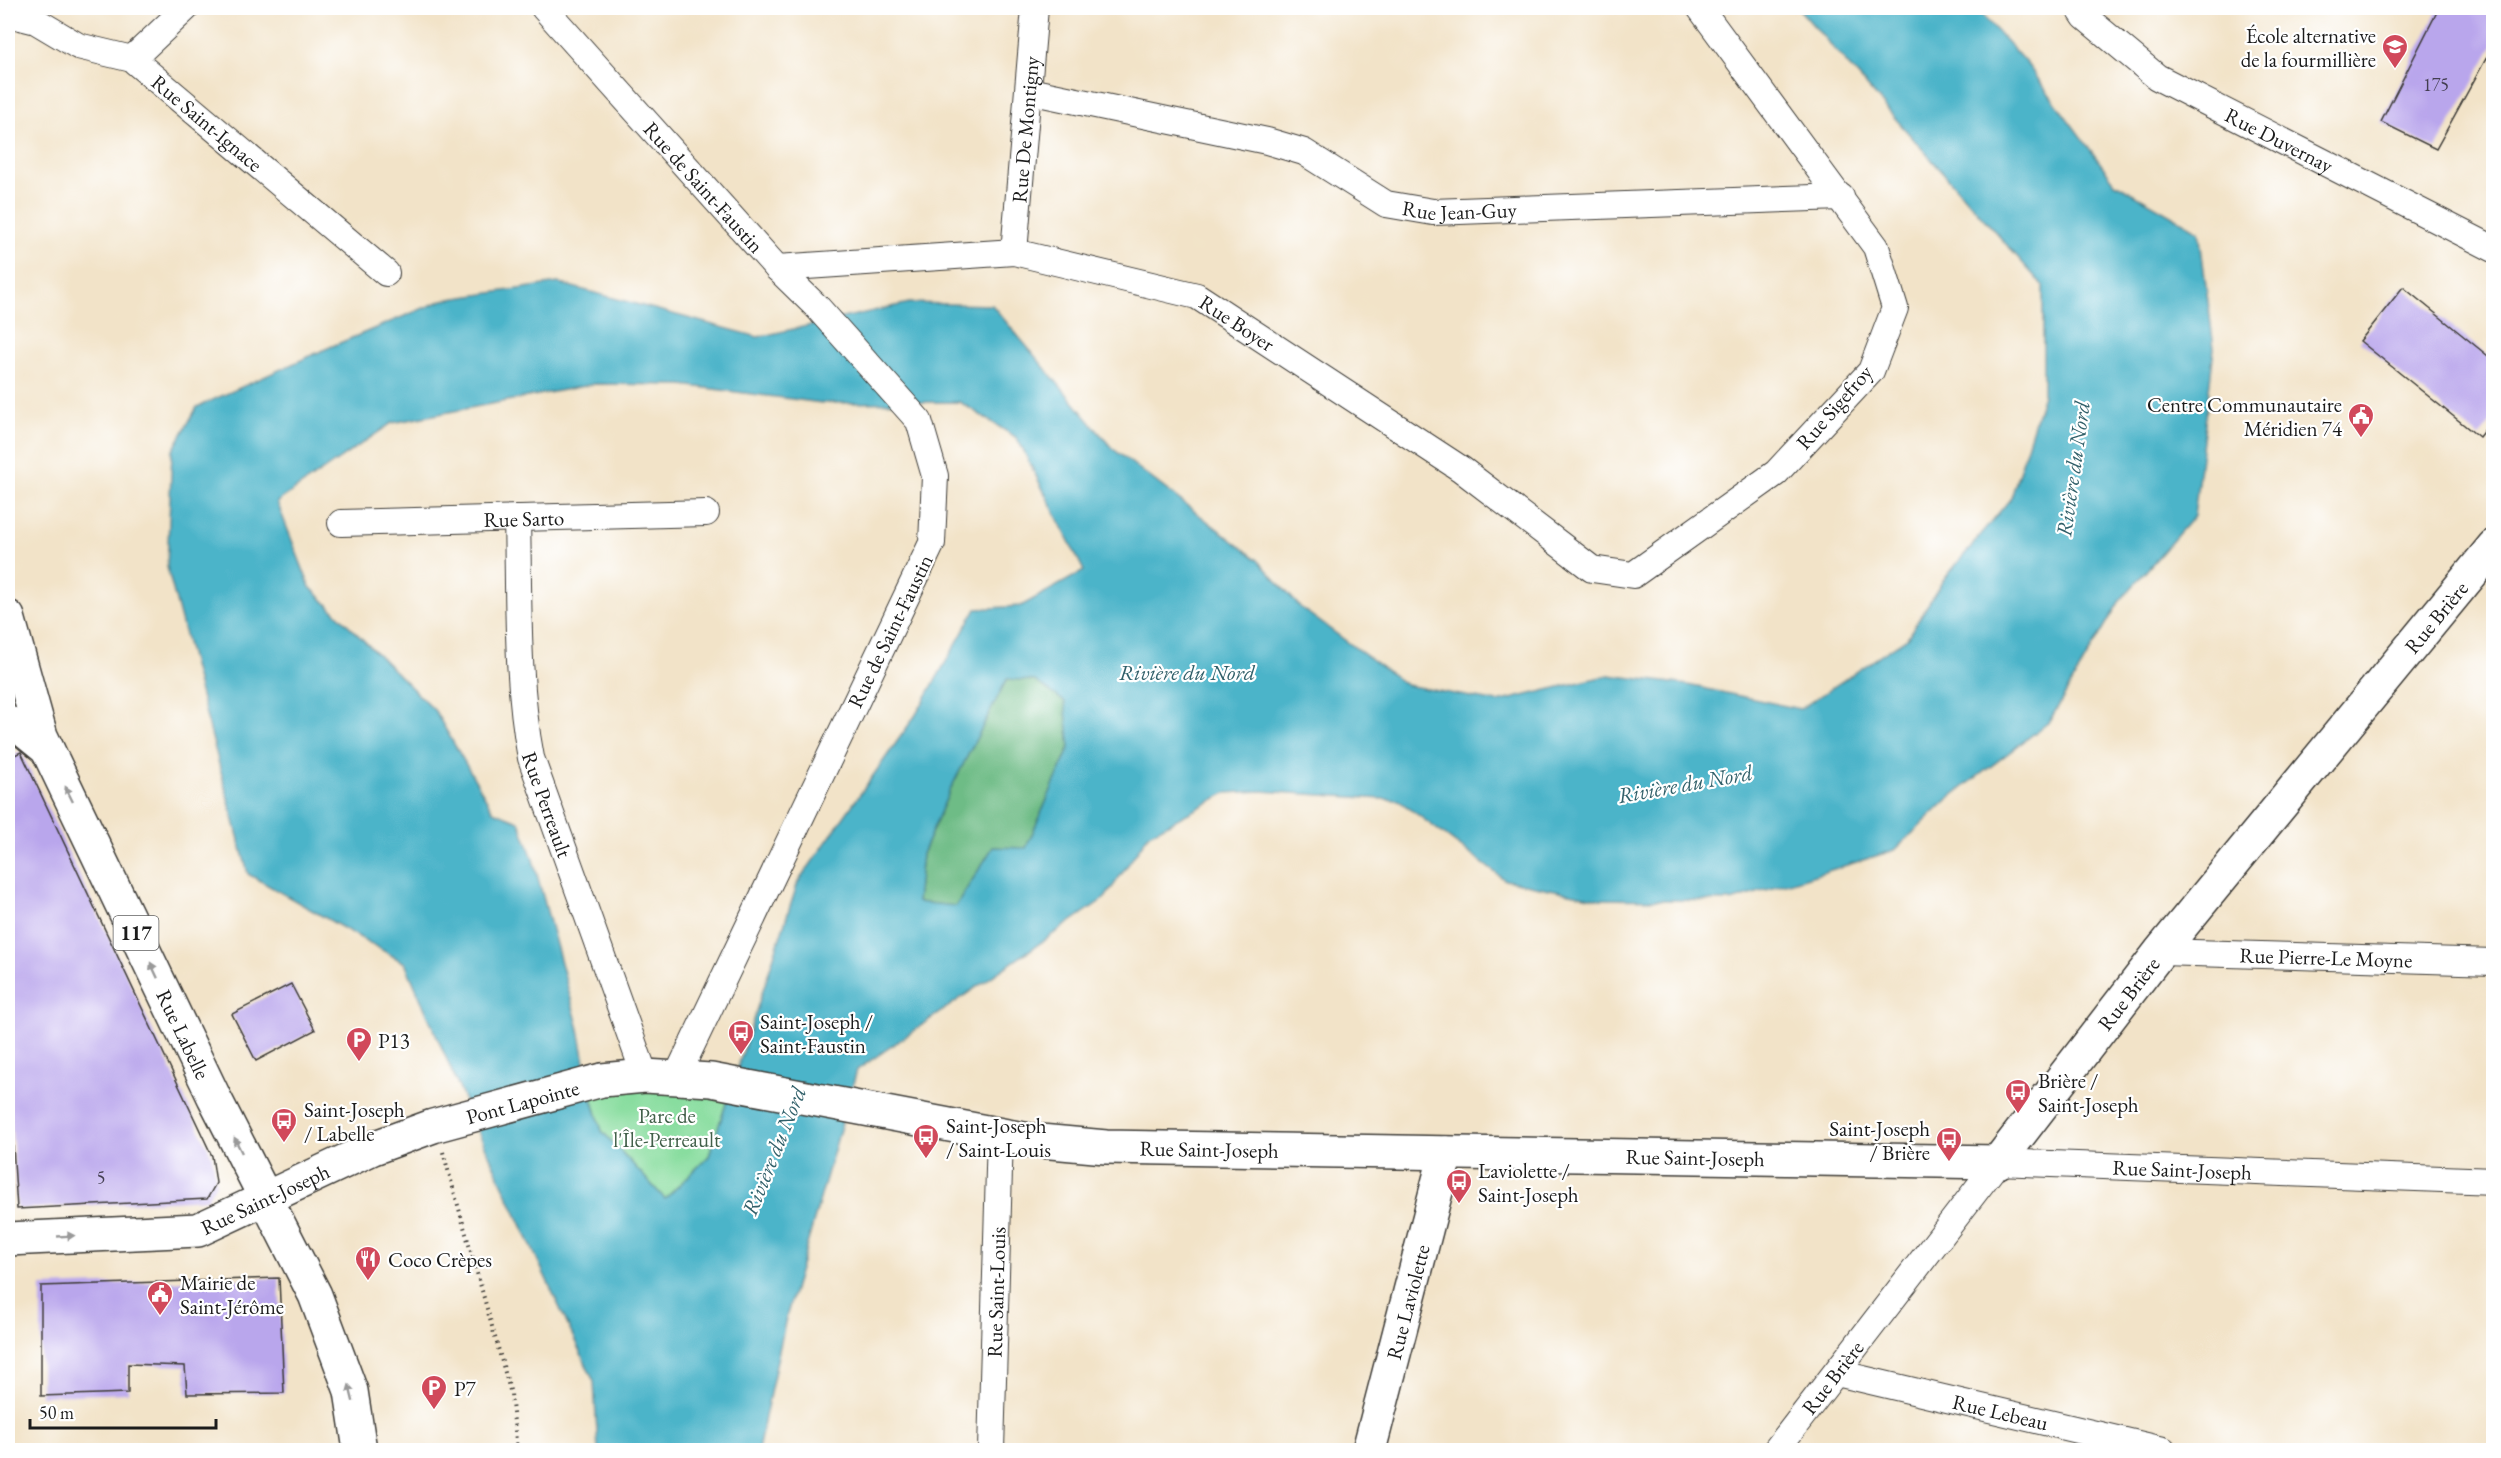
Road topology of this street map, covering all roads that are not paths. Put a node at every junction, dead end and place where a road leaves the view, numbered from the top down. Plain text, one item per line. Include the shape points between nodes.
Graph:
1 (186, 8) edge
2 (544, 8) edge
3 (1035, 8) edge
4 (1700, 8) edge
5 (2079, 8) edge
6 (8, 14) edge
7 (132, 59) junction
8 (1029, 91) junction
9 (1841, 197) junction
10 (2493, 249) edge
11 (1014, 252) junction
12 (777, 268) junction
13 (386, 273) dead end
14 (706, 513) dead end
15 (517, 518) junction
16 (341, 523) dead end
17 (2493, 546) edge
18 (1633, 575) joint
19 (8, 617) edge
20 (14, 662) edge
21 (8, 723) edge
22 (47, 749) junction
23 (2160, 952) junction
24 (2493, 962) edge
25 (661, 1076) junction
26 (441, 1123) joint
27 (1000, 1134) junction
28 (1446, 1153) junction
29 (1998, 1162) junction
30 (2493, 1181) edge
31 (264, 1198) junction
32 (8, 1239) edge
33 (1838, 1374) junction
34 (360, 1450) edge
35 (991, 1450) edge
36 (1369, 1450) edge
37 (1776, 1450) edge
38 (2163, 1450) edge

1 - 7 street
2 - 12 street, Rue de Saint-Faustin
3 - 8 street, Rue De Montigny
4 - 9 street, Rue Sigefroy
5 - 10 street, Rue Duvernay via 2157,77
6 - 7 street, Rue Saint-Ignace via 36,21 78,46
7 - 13 street, Rue Saint-Ignace
8 - 9 street, Rue Jean-Guy via 1304,152 1386,204 1433,212
8 - 11 street, Rue De Montigny
9 - 18 street, Rue Sigefroy via 1876,247 1895,308 1870,371 1776,473
11 - 12 street, Rue Boyer
11 - 18 street, Rue Boyer via 1197,296 1461,470 1592,569
12 - 25 street, Rue de Saint-Faustin via 919,421 935,476 932,543
14 - 15 street, Rue Sarto
15 - 16 street, Rue Sarto
15 - 25 street, Rue Perreault via 521,680 531,758
17 - 23 street, Rue Brière
19 - 20 street, Rue Labelle / 117
20 - 22 street, Rue Labelle / 117
21 - 22 street via 20,727
31 -> 22 street, Rue Labelle / 117
23 - 24 street, Rue Pierre-Le Moyne
23 - 29 street, Rue Brière
25 - 26 street, Pont Lapointe via 602,1080
25 - 27 street, Rue Saint-Joseph via 711,1080
26 - 31 street, Rue Saint-Joseph via 373,1148
27 - 28 street, Rue Saint-Joseph via 1106,1147
27 - 35 street, Rue Saint-Louis
28 - 29 street, Rue Saint-Joseph
28 - 36 street, Rue Laviolette
29 - 30 street, Rue Saint-Joseph
29 - 33 street, Rue Brière
32 -> 31 street, Rue Saint-Joseph via 198,1230
34 -> 31 street, Rue Labelle / 117 via 351,1391 315,1295
33 - 37 street, Rue Brière
33 - 38 street, Rue Lebeau

